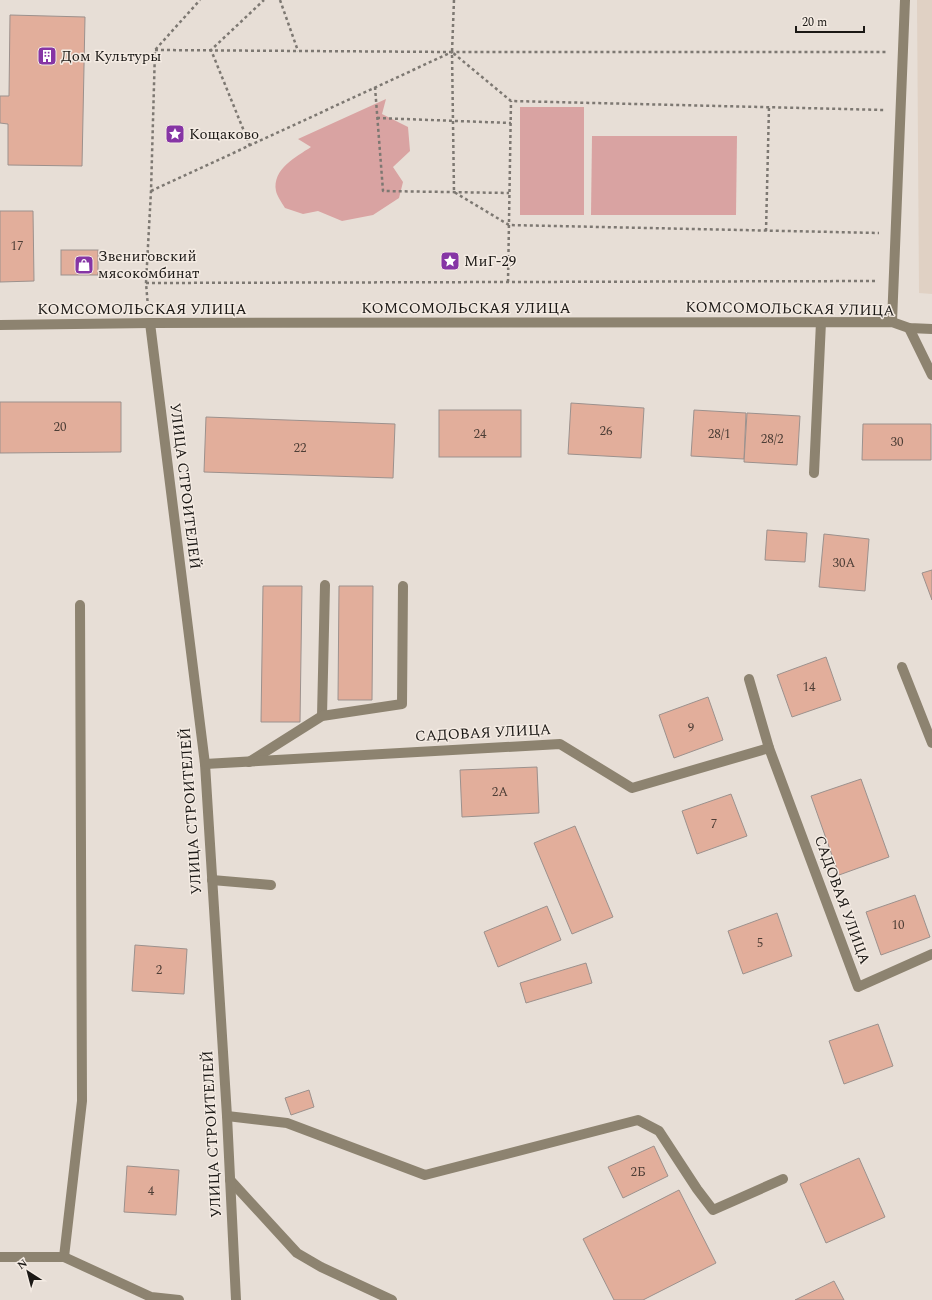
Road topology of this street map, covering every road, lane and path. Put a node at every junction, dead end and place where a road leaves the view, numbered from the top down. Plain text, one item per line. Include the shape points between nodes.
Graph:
1 (200, 0) edge
2 (264, 0) edge
3 (280, 0) edge
4 (454, 0) edge
5 (905, 0) edge
6 (155, 50) junction
7 (211, 50) junction
8 (298, 51) junction
9 (452, 52) junction
10 (903, 52) junction
11 (375, 87) junction
12 (511, 102) junction
13 (768, 108) junction
14 (901, 110) junction
15 (377, 118) junction
16 (453, 121) junction
17 (511, 123) junction
18 (250, 146) junction
19 (151, 191) junction
20 (454, 192) junction
21 (509, 193) junction
22 (509, 225) junction
23 (766, 231) junction
24 (896, 234) junction
25 (894, 280) junction
26 (508, 282) junction
27 (146, 283) junction
28 (821, 322) junction
29 (892, 322) junction
30 (150, 323) junction
31 (0, 324) edge
32 (909, 328) junction
33 (932, 329) edge
34 (932, 375) edge
35 (814, 474) dead end
36 (325, 585) dead end
37 (403, 586) dead end
38 (80, 605) dead end
39 (902, 667) dead end
40 (750, 679) dead end
41 (322, 716) junction
42 (932, 743) edge
43 (769, 748) junction
44 (249, 762) junction
45 (205, 764) junction
46 (212, 880) junction
47 (271, 885) dead end
48 (932, 954) edge
49 (227, 1116) junction
50 (783, 1178) dead end
51 (230, 1180) junction
52 (0, 1257) edge
53 (64, 1257) junction
54 (179, 1300) edge
55 (236, 1300) edge
56 (392, 1300) edge

1 - 6 path
2 - 7 path
3 - 8 path
4 - 9 path
5 - 10 street
6 - 7 path
6 - 19 path
7 - 8 path
7 - 18 path
8 - 9 path
9 - 10 path
9 - 11 path
9 - 12 path
9 - 16 path
10 - 14 street
11 - 15 path
11 - 18 path
12 - 13 path
12 - 17 path
13 - 14 path
13 - 23 path
14 - 24 street
15 - 16 path
15 - 20 path via 383,191
16 - 17 path
16 - 20 path
17 - 21 path
18 - 19 path
19 - 27 path
20 - 21 path
20 - 22 path
21 - 22 path
22 - 23 path
22 - 26 path
23 - 24 path
24 - 25 street
25 - 26 path
25 - 29 street
26 - 27 path
27 - 30 path
28 - 29 street, КОМСОМОЛЬСКАЯ УЛИЦА
28 - 30 street, КОМСОМОЛЬСКАЯ УЛИЦА
28 - 35 street
29 - 32 street, КОМСОМОЛЬСКАЯ УЛИЦА
30 - 31 street, КОМСОМОЛЬСКАЯ УЛИЦА
30 - 45 street, УЛИЦА СТРОИТЕЛЕЙ
32 - 33 street, КОМСОМОЛЬСКАЯ УЛИЦА
32 - 34 street
36 - 41 street
37 - 41 street via 402,704
38 - 53 street via 82,1101
39 - 42 street
40 - 43 street, САДОВАЯ УЛИЦА
41 - 44 street
43 - 44 street, САДОВАЯ УЛИЦА via 632,788 560,744
43 - 48 street, САДОВАЯ УЛИЦА via 858,987
44 - 45 street, САДОВАЯ УЛИЦА
45 - 46 street, УЛИЦА СТРОИТЕЛЕЙ
46 - 47 street
46 - 49 street, УЛИЦА СТРОИТЕЛЕЙ
49 - 50 street via 287,1123 425,1175 638,1120 659,1131 713,1210
49 - 51 street, УЛИЦА СТРОИТЕЛЕЙ
51 - 55 street, УЛИЦА СТРОИТЕЛЕЙ
51 - 56 street via 297,1253
52 - 53 street
53 - 54 street via 151,1297

